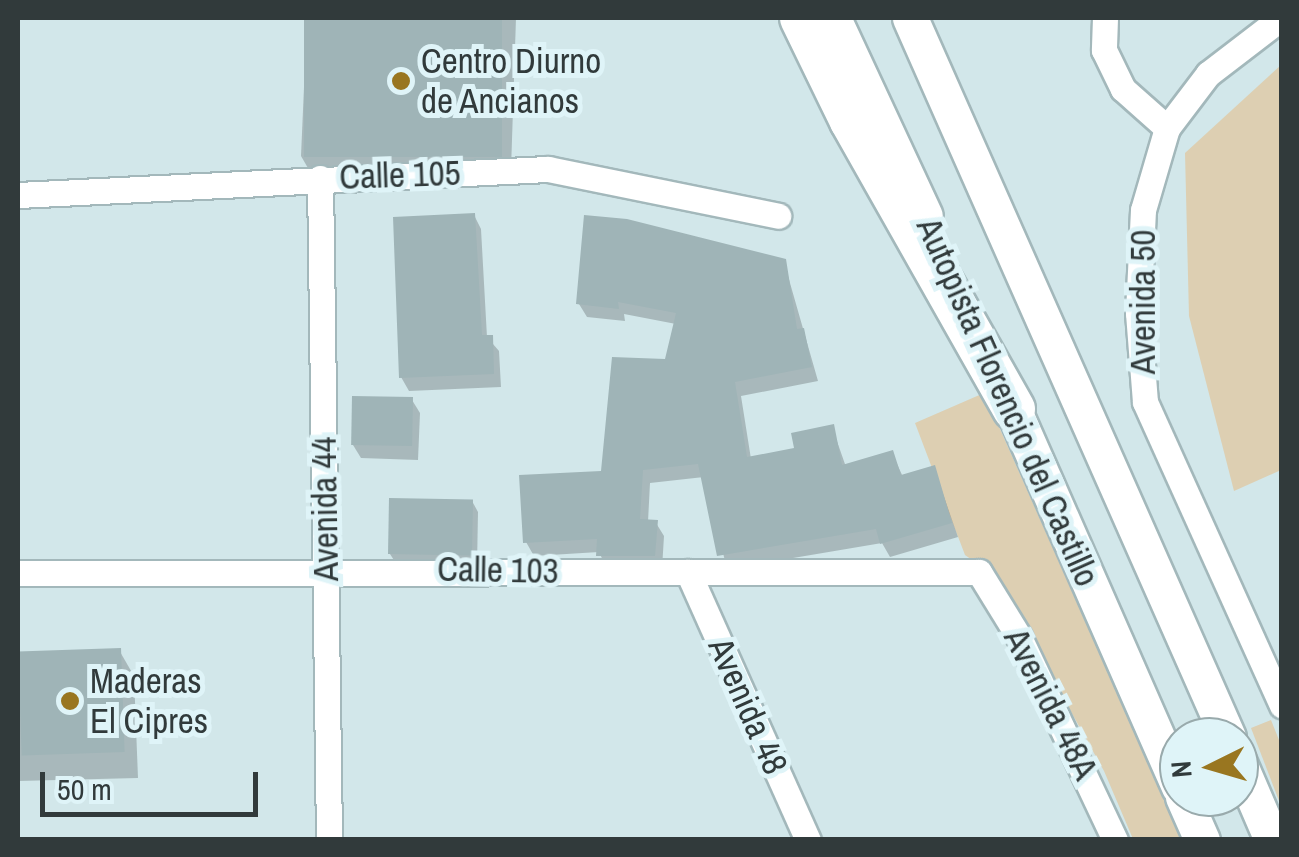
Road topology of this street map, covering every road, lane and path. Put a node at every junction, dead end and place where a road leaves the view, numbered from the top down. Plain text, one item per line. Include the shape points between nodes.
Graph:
1 (801, 18) edge
2 (833, 18) edge
3 (910, 18) edge
4 (1105, 18) edge
5 (1281, 18) edge
6 (1166, 128) junction
7 (320, 178) junction
8 (18, 195) edge
9 (778, 216) dead end
10 (1014, 409) junction
11 (326, 568) junction
12 (688, 572) junction
13 (979, 572) joint
14 (18, 573) edge
15 (1280, 699) edge
16 (1219, 717) edge
17 (1159, 741) edge
18 (1259, 810) edge
19 (1192, 817) edge
20 (329, 840) edge
21 (808, 840) edge
22 (1115, 840) edge
23 (1202, 840) edge
24 (1272, 840) edge

1 - 10 highway via 851,122
2 - 10 main road, Autopista Florencio del Castillo
3 - 16 main road, Autopista Florencio del Castillo
4 - 6 street via 1104,50 1124,90
5 - 6 street via 1208,74
6 - 15 street, Avenida 50 via 1143,210 1138,313 1146,402
7 - 8 street, Calle 105
7 - 9 street, Calle 105 via 548,169
7 - 11 street, Avenida 44
10 - 17 main road, Autopista Florencio del Castillo
11 - 12 street, Calle 103
11 - 14 street, Calle 103
11 - 20 street, Avenida 44
12 - 13 street, Calle 103
12 - 21 street, Avenida 48
13 - 22 street, Avenida 48A via 1019,637
18 - 24 main road
19 - 23 main road

